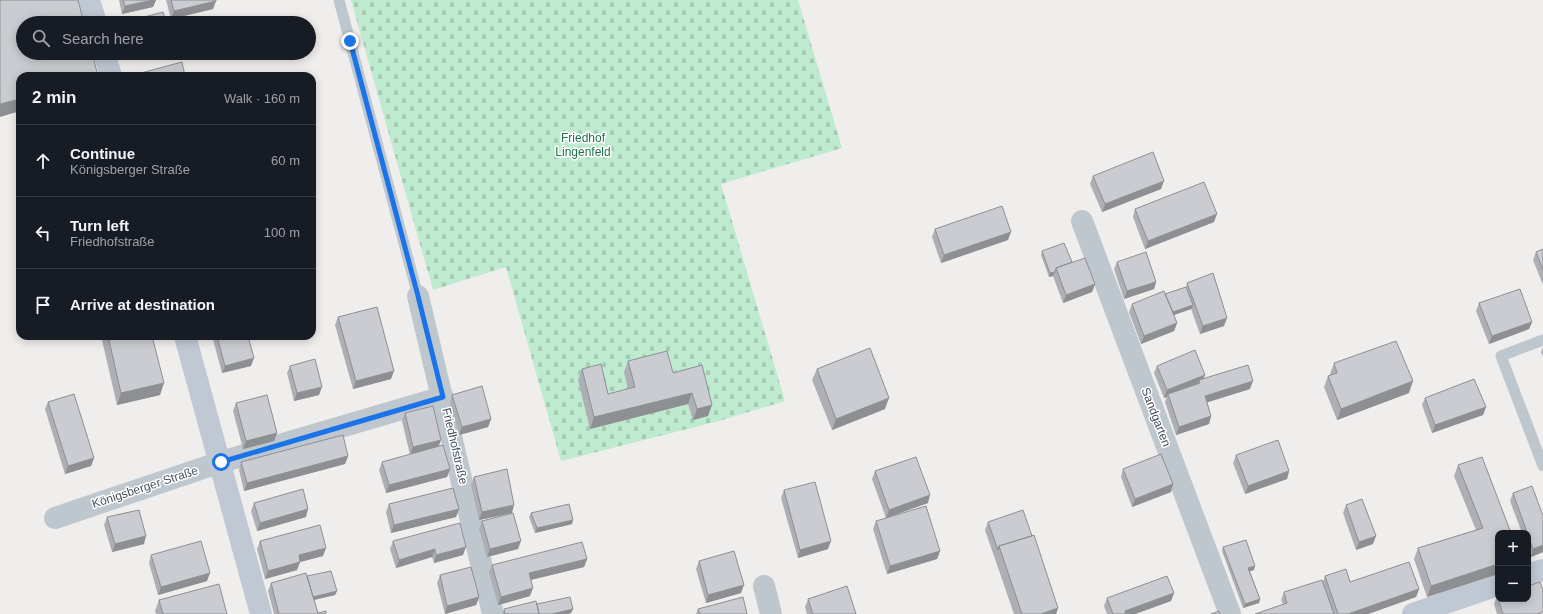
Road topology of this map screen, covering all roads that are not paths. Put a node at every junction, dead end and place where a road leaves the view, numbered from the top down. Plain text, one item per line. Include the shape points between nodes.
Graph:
1 (89, 0) edge
2 (339, 0) edge
3 (94, 16) edge
4 (106, 60) edge
5 (110, 72) edge
6 (1082, 221) dead end
7 (418, 296) joint
8 (186, 340) edge
9 (1543, 340) edge
10 (443, 397) junction
11 (221, 462) junction
12 (1543, 466) edge
13 (54, 518) dead end
14 (1543, 570) edge
15 (1531, 574) edge
16 (764, 586) dead end
17 (1495, 586) edge
18 (261, 614) edge
19 (494, 614) edge
20 (771, 614) edge
21 (1230, 614) edge
22 (1413, 614) edge

1 - 3 main road
2 - 7 lane, Friedhofstraße
4 - 5 main road
6 - 21 street, Sandgarten
7 - 10 street, Friedhofstraße
8 - 11 main road
9 - 12 lane via 1501,356
10 - 11 street, Königsberger Straße
10 - 19 street, Friedhofstraße
11 - 13 street, Königsberger Straße
11 - 18 main road
14 - 15 main road
16 - 20 street
17 - 22 main road

